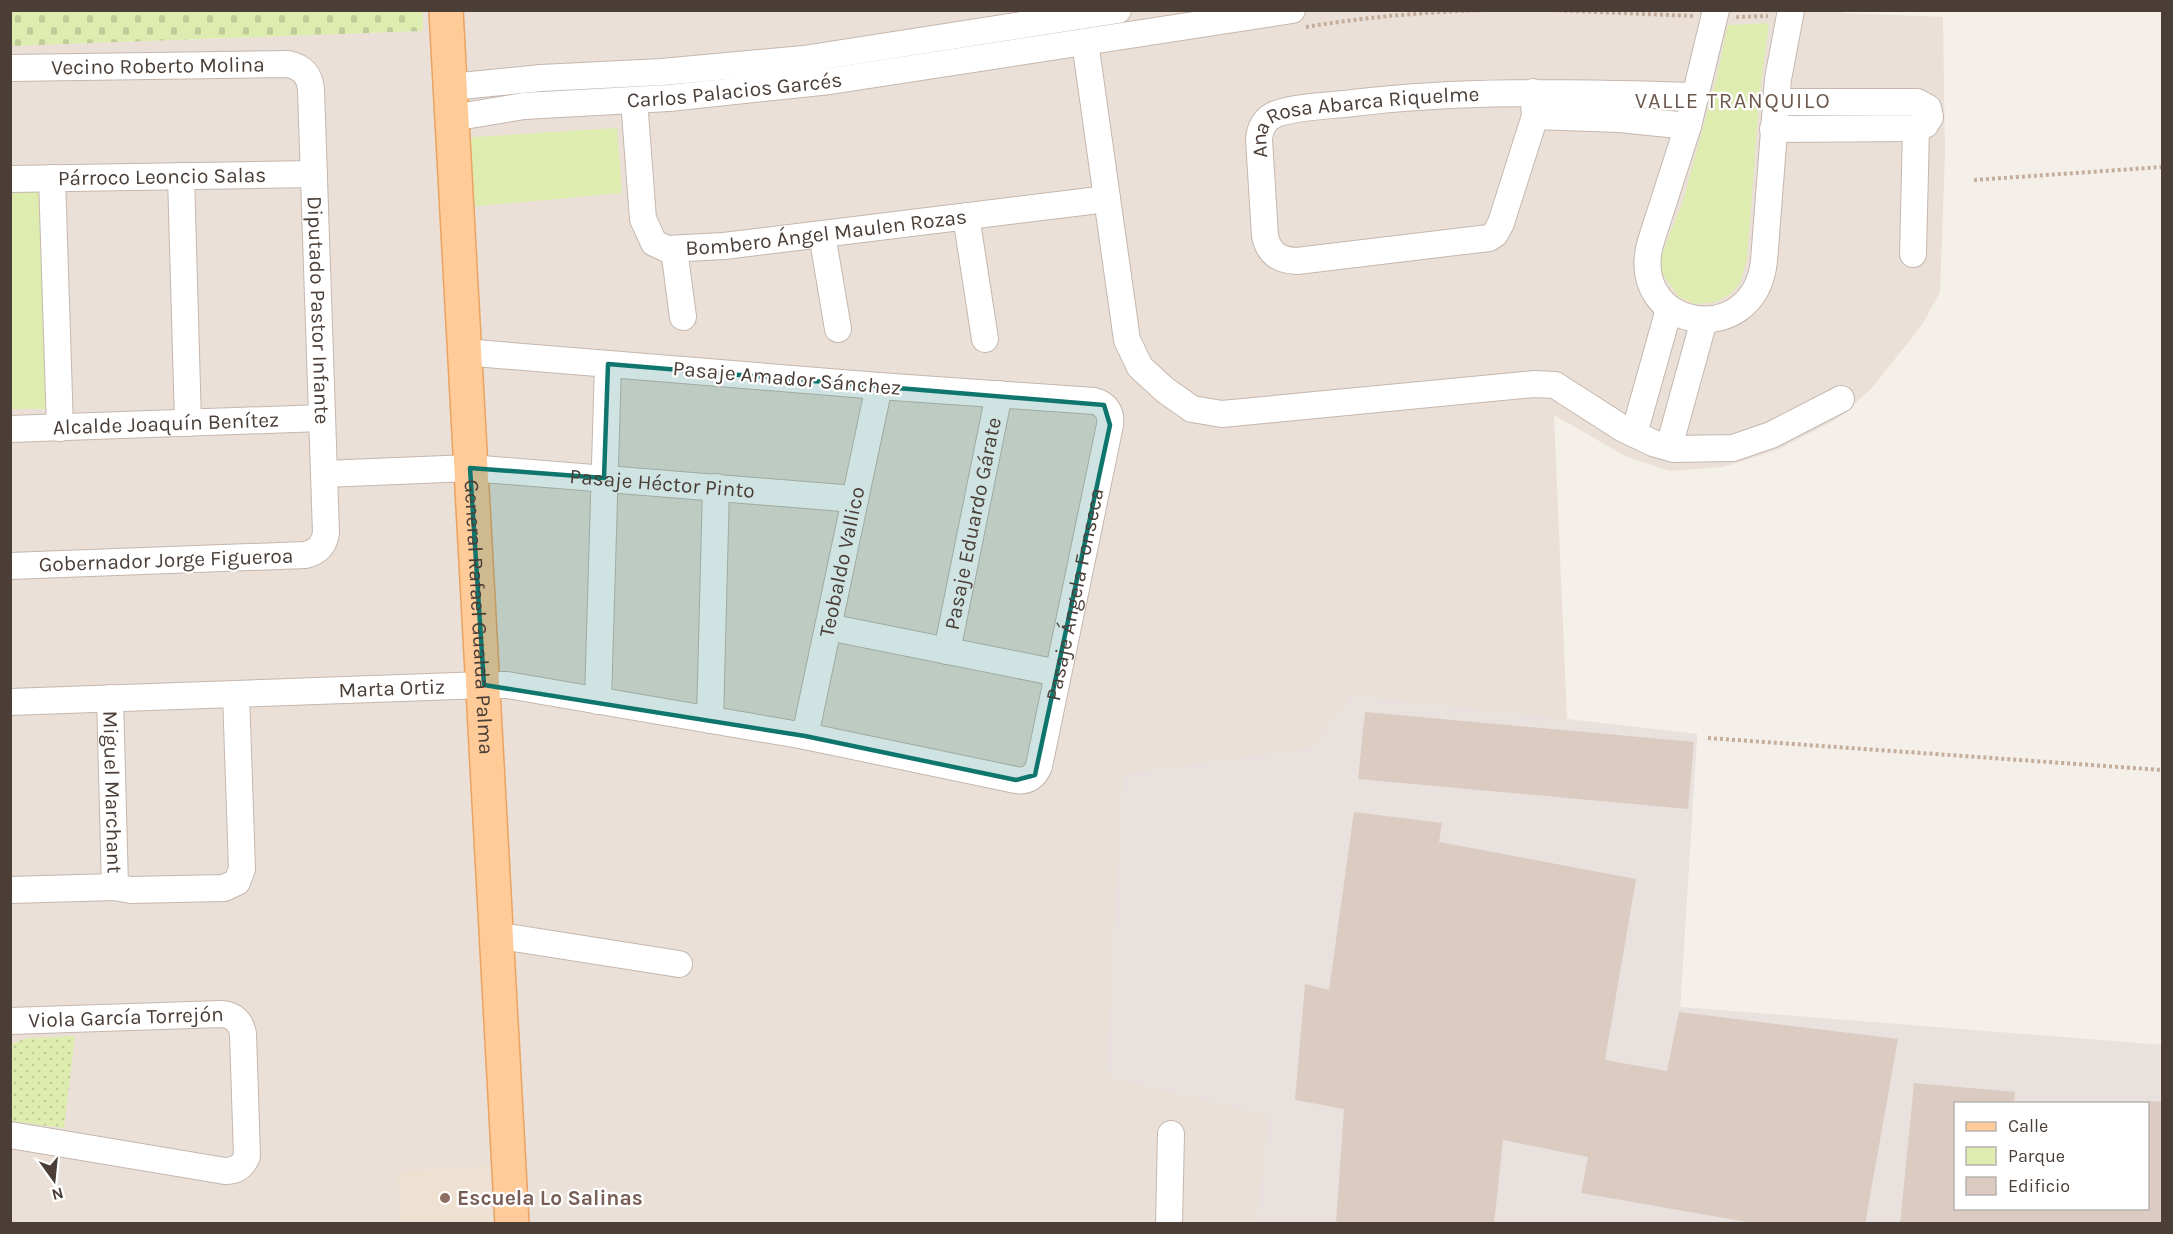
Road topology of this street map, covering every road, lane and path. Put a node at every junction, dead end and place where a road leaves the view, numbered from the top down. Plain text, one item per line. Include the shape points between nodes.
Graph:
1 (446, 10) edge
2 (1118, 10) edge
3 (1292, 10) edge
4 (1552, 10) edge
5 (1790, 13) edge
6 (1716, 14) edge
7 (1011, 27) junction
8 (1085, 42) junction
9 (1014, 52) junction
10 (10, 68) edge
11 (305, 72) joint
12 (1696, 96) junction
13 (634, 100) junction
14 (1775, 102) junction
15 (451, 103) junction
16 (1534, 104) junction
17 (1688, 126) junction
18 (1916, 128) junction
19 (1773, 129) junction
20 (2163, 167) edge
21 (314, 174) junction
22 (181, 176) junction
23 (10, 178) edge
24 (52, 178) junction
25 (1974, 180) dead end
26 (1107, 199) junction
27 (966, 216) junction
28 (822, 234) junction
29 (674, 249) junction
30 (1913, 254) dead end
31 (1669, 309) junction
32 (683, 317) dead end
33 (1704, 320) junction
34 (838, 329) dead end
35 (985, 339) dead end
36 (464, 352) junction
37 (608, 364) junction
38 (879, 386) junction
39 (999, 394) junction
40 (1841, 399) dead end
41 (1108, 409) joint
42 (322, 418) junction
43 (188, 423) junction
44 (60, 428) junction
45 (10, 429) edge
46 (1634, 434) junction
47 (1669, 447) junction
48 (470, 468) junction
49 (324, 474) junction
50 (604, 478) junction
51 (716, 488) junction
52 (855, 499) junction
53 (320, 548) joint
54 (10, 566) edge
55 (828, 627) junction
56 (947, 651) junction
57 (1058, 674) junction
58 (484, 684) junction
59 (236, 694) junction
60 (110, 698) junction
61 (598, 701) junction
62 (10, 702) edge
63 (710, 720) junction
64 (805, 736) junction
65 (1708, 738) dead end
66 (2163, 770) edge
67 (1031, 778) joint
68 (115, 887) junction
69 (10, 890) edge
70 (495, 935) junction
71 (679, 964) dead end
72 (10, 1022) edge
73 (1172, 1134) dead end
74 (10, 1135) edge
75 (512, 1224) edge
76 (1169, 1224) edge

1 - 15 main road, General Rafael Gualda Palma
2 - 7 street, Carlos Palacios Garcés
3 - 8 street, Carlos Palacios Garcés
4 - 6 path
5 - 6 path
5 - 14 street
6 - 12 street
7 - 9 street
7 - 15 street, Carlos Palacios Garcés via 793,60 541,78
8 - 9 street, Carlos Palacios Garcés
8 - 26 street
9 - 13 street, Carlos Palacios Garcés via 810,84
10 - 11 street, Vecino Roberto Molina via 288,64
11 - 21 street, Diputado Pastor Infante via 311,90
12 - 16 street, Ana Rosa Abarca Riquelme
12 - 17 street
13 - 15 street, Carlos Palacios Garcés via 524,106
13 - 29 street, Bombero Ángel Maulen Rozas via 643,219 654,243
14 - 18 street via 1917,102 1928,108 1930,117 1925,125
14 - 19 street
15 - 36 main road, General Rafael Gualda Palma
16 - 16 street, Ana Rosa Abarca Riquelme via 1486,93 1362,102 1295,110 1271,117 1259,139 1268,246 1274,255 1297,261 1489,238 1501,224
16 - 17 street, Ana Rosa Abarca Riquelme
17 - 31 street via 1647,259 1654,292
18 - 19 street
18 - 30 street
19 - 33 street via 1760,280 1755,292 1738,310
20 - 25 path
21 - 22 street, Párroco Leoncio Salas
21 - 42 street, Diputado Pastor Infante
22 - 24 street, Párroco Leoncio Salas
22 - 43 street
23 - 24 street, Párroco Leoncio Salas
24 - 44 street
26 - 27 street, Bombero Ángel Maulen Rozas
26 - 46 street via 1128,340 1140,367 1192,409 1222,414 1544,384 1555,385
27 - 28 street, Bombero Ángel Maulen Rozas
27 - 35 street
28 - 29 street, Bombero Ángel Maulen Rozas
28 - 34 street
29 - 32 street
31 - 33 street
31 - 46 street
33 - 47 street
36 - 37 street, Pasaje Amador Sánchez
36 - 48 main road, General Rafael Gualda Palma
37 - 38 street, Pasaje Amador Sánchez
37 - 50 street
38 - 39 street, Pasaje Amador Sánchez
38 - 52 street, Teobaldo Vallico
39 - 41 street, Pasaje Amador Sánchez via 1094,401
39 - 56 street, Pasaje Eduardo Gárate
40 - 47 street via 1771,435 1733,448
41 - 57 street, Pasaje Ángela Fonseca via 1110,425
42 - 43 street, Alcalde Joaquín Benítez
42 - 49 street, Diputado Pastor Infante
43 - 44 street, Alcalde Joaquín Benítez
44 - 45 street, Alcalde Joaquín Benítez
46 - 47 street
48 - 49 street, Pasaje Héctor Pinto
48 - 50 street, Pasaje Héctor Pinto
48 - 58 main road, General Rafael Gualda Palma
49 - 53 street, Diputado Pastor Infante via 326,533
50 - 51 street, Pasaje Héctor Pinto
50 - 61 street
51 - 52 street, Pasaje Héctor Pinto
51 - 63 street
52 - 55 street, Teobaldo Vallico
53 - 54 street, Gobernador Jorge Figueroa via 305,555
55 - 56 street
55 - 64 street, Teobaldo Vallico
56 - 57 street
57 - 67 street, Pasaje Ángela Fonseca via 1039,766
58 - 59 street, Marta Ortiz
58 - 61 street, Marta Ortiz
58 - 70 main road, General Rafael Gualda Palma
59 - 60 street, Marta Ortiz
59 - 68 street via 242,869 239,878 224,888
60 - 62 street, Marta Ortiz
60 - 68 street, Miguel Marchant
61 - 63 street, Marta Ortiz
63 - 64 street, Marta Ortiz
64 - 67 street, Marta Ortiz via 1016,780
65 - 66 path
68 - 69 street
70 - 71 street
70 - 75 main road, General Rafael Gualda Palma
72 - 74 street, Viola García Torrejón via 228,1014 237,1020 243,1034 247,1155 241,1166 225,1171
73 - 76 street

